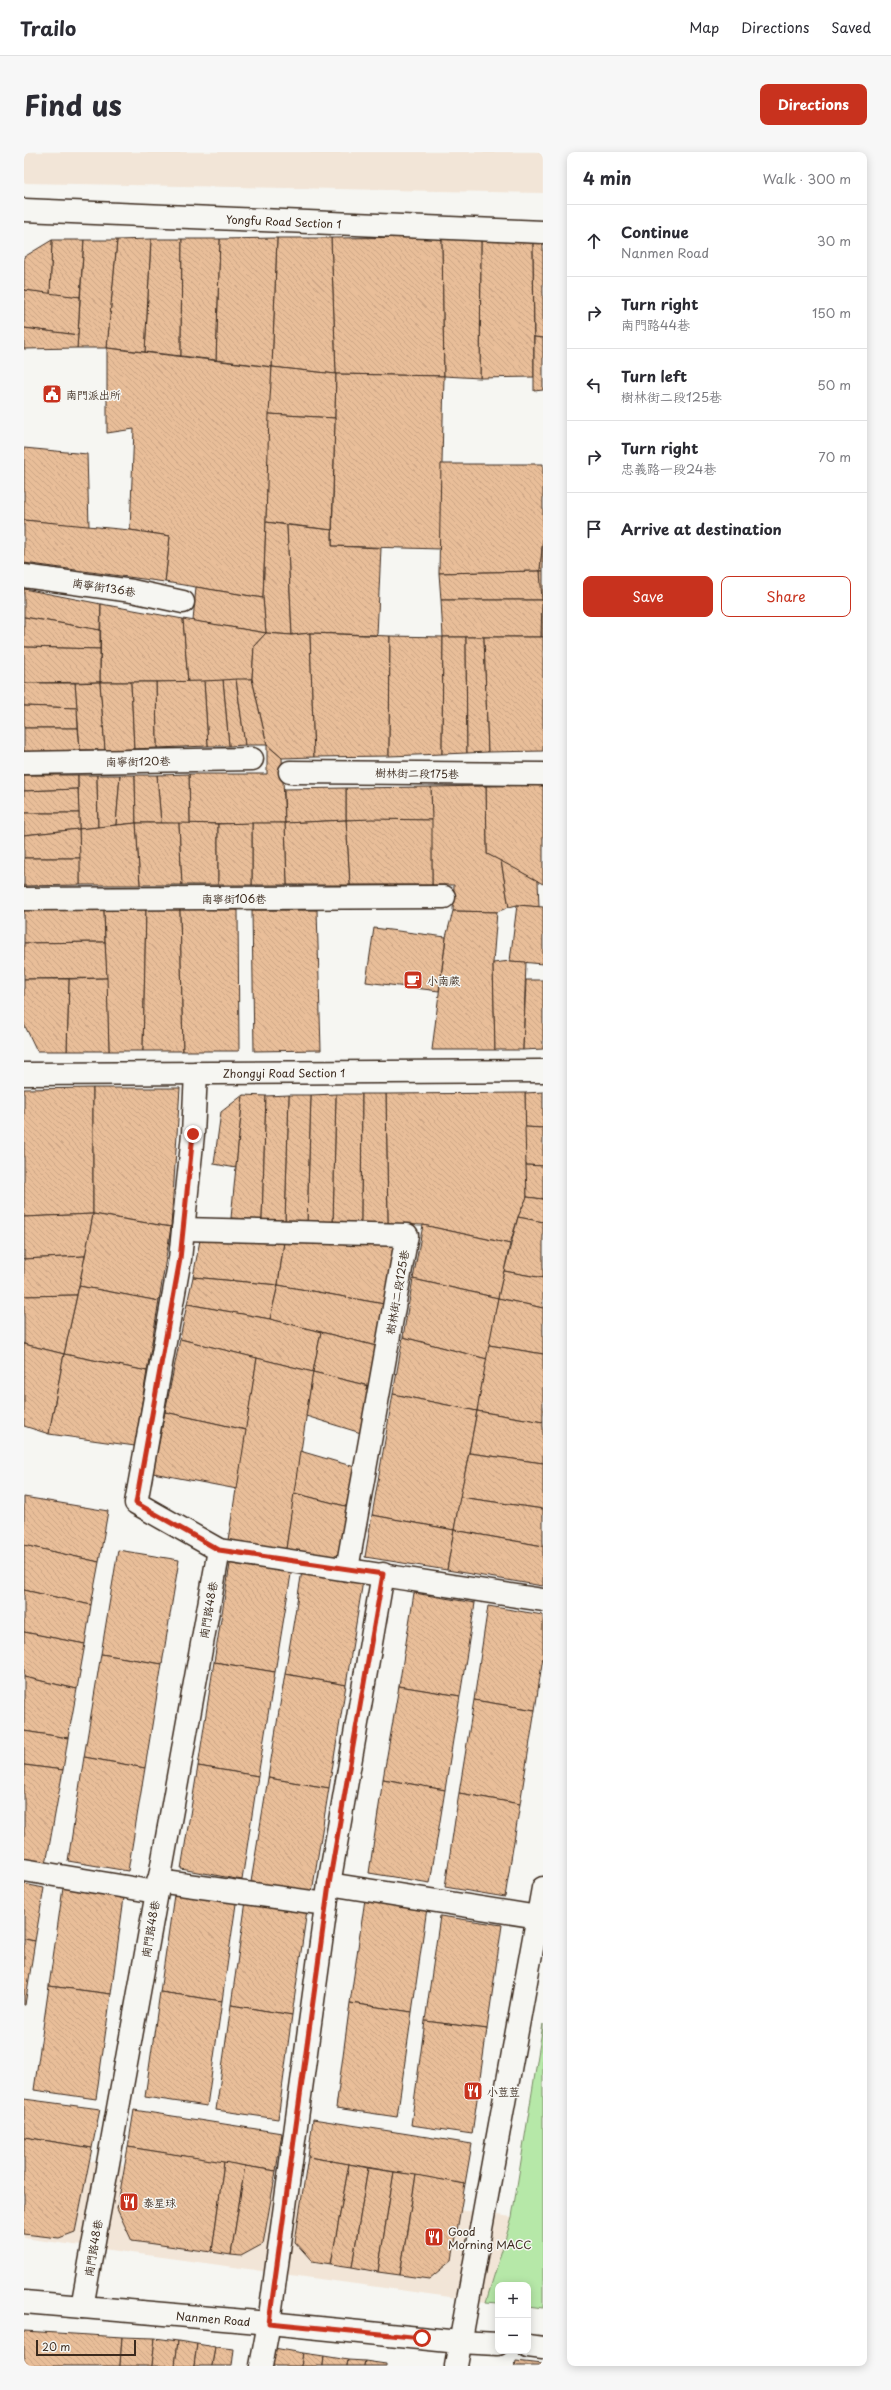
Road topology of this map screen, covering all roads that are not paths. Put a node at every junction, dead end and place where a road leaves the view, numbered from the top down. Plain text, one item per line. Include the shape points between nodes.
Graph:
1 (24, 210) edge
2 (543, 232) edge
3 (24, 576) edge
4 (183, 602) dead end
5 (252, 759) dead end
6 (24, 762) edge
7 (290, 772) dead end
8 (543, 774) edge
9 (444, 897) dead end
10 (24, 899) edge
11 (543, 1071) edge
12 (196, 1073) junction
13 (24, 1074) edge
14 (183, 1229) junction
15 (219, 1550) junction
16 (347, 1569) junction
17 (383, 1574) junction
18 (543, 1600) edge
19 (24, 1870) edge
20 (157, 1887) junction
21 (543, 1888) edge
22 (328, 1894) junction
23 (538, 1917) junction
24 (24, 2302) edge
25 (82, 2307) junction
26 (269, 2323) junction
27 (459, 2342) junction
28 (495, 2344) edge
29 (531, 2346) edge
30 (543, 2348) edge
31 (261, 2366) edge
32 (456, 2366) edge

1 - 2 street, Yongfu Road Section 1
3 - 4 street, 南寧街136巷 via 132,591
5 - 6 street, 南寧街120巷
7 - 8 street, 樹林街二段175巷
9 - 10 street, 南寧街106巷
11 - 12 street, Zhongyi Road Section 1
12 - 13 street, Zhongyi Road Section 1
12 - 14 street via 193,1134
14 - 15 street via 180,1259 136,1503
14 - 16 street, 樹林街二段125巷 via 407,1234
15 - 16 street
15 - 20 street, 南門路48巷
16 - 17 street
17 - 18 street
17 - 22 street
19 - 20 street
20 - 22 street
20 - 25 street, 南門路48巷
21 - 23 street
22 - 23 street
22 - 26 street
23 - 27 street
24 - 25 street, Nanmen Road
25 - 26 street, Nanmen Road
26 - 27 street, Nanmen Road
26 - 31 street
27 - 28 street, Nanmen Road
27 - 32 street
29 - 30 street

